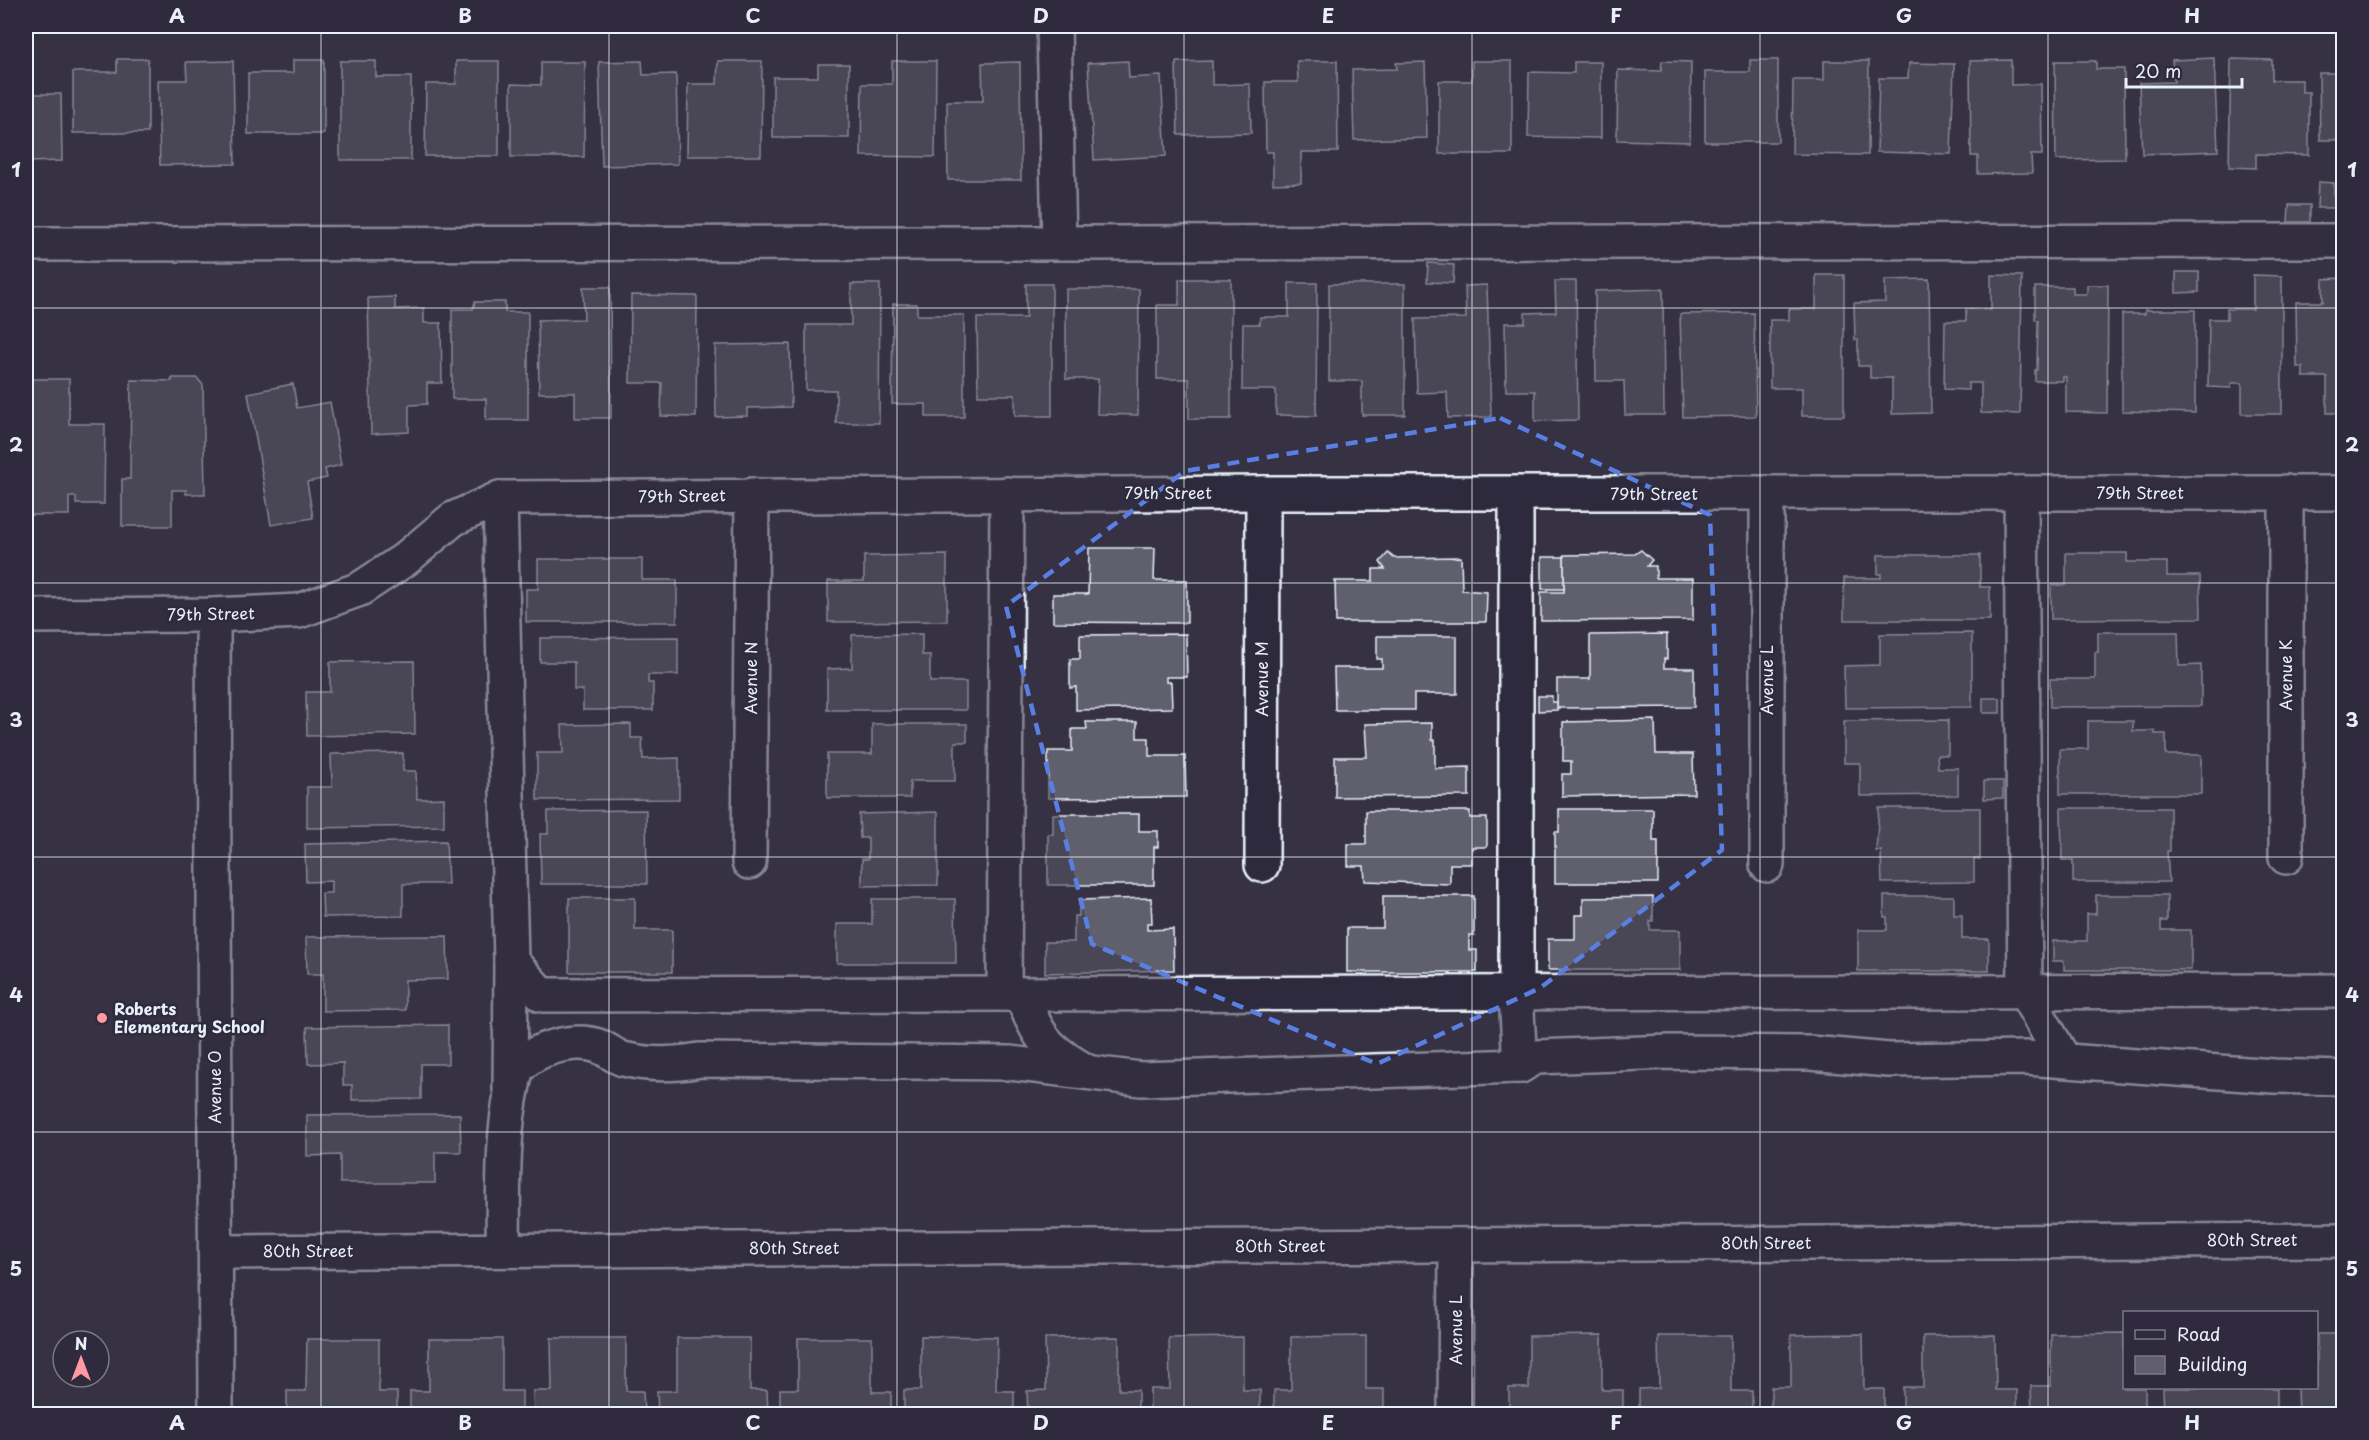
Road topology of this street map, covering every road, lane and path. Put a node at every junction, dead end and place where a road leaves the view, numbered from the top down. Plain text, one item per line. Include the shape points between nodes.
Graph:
1 (1054, 26) edge
2 (2343, 241) edge
3 (1059, 243) junction
4 (26, 244) edge
5 (2286, 492) junction
6 (2343, 492) edge
7 (1263, 493) junction
8 (1007, 494) junction
9 (1516, 494) junction
10 (1767, 494) junction
11 (2021, 494) junction
12 (752, 495) junction
13 (500, 498) junction
14 (213, 615) junction
15 (26, 616) edge
16 (2286, 857) dead end
17 (749, 862) dead end
18 (1262, 865) dead end
19 (1767, 865) dead end
20 (510, 962) junction
21 (2343, 991) edge
22 (2025, 992) junction
23 (1516, 993) junction
24 (1012, 994) junction
25 (2064, 1060) junction
26 (1520, 1066) junction
27 (1088, 1072) junction
28 (2343, 1078) edge
29 (510, 1099) junction
30 (2343, 1240) edge
31 (1456, 1245) junction
32 (503, 1250) junction
33 (216, 1252) junction
34 (216, 1414) edge
35 (1455, 1414) edge

1 - 3 street
2 - 3 street
3 - 4 street
5 - 6 street, 79th Street
5 - 11 street, 79th Street
5 - 16 street, Avenue K
7 - 8 street, 79th Street
7 - 9 street, 79th Street
7 - 18 street, Avenue M
8 - 12 street, 79th Street
8 - 24 street
9 - 10 street, 79th Street
9 - 23 street
10 - 11 street, 79th Street
10 - 19 street, Avenue L
11 - 22 street
12 - 13 street, 79th Street
12 - 17 street, Avenue N
13 - 14 street, 79th Street via 453,519 404,560 360,589 298,611
13 - 20 street
14 - 15 street, 79th Street
14 - 33 street, Avenue O
20 - 24 street via 542,995
20 - 29 street
21 - 22 street
22 - 23 street
22 - 25 street
23 - 24 street
23 - 26 street
24 - 27 street via 1039,1035 1061,1057
25 - 26 street via 1889,1060 1810,1053 1670,1052 1536,1057
25 - 28 street
26 - 27 street via 1141,1079
27 - 29 street via 1010,1064 700,1060 679,1064 622,1058 598,1046 569,1044 540,1050 517,1069
29 - 32 street via 504,1155
30 - 31 street, 80th Street
31 - 32 street, 80th Street
31 - 35 street, Avenue L
32 - 33 street, 80th Street
33 - 34 street, Avenue O

